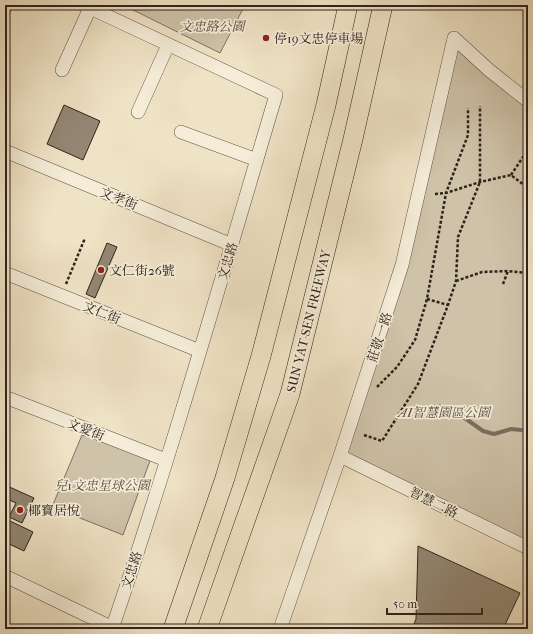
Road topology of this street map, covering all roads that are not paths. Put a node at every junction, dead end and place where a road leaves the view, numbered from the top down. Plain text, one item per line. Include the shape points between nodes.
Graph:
1 (6, 5) edge
2 (348, 5) edge
3 (383, 5) edge
4 (87, 6) edge
5 (5, 8) edge
6 (168, 44) junction
7 (62, 70) dead end
8 (528, 101) edge
9 (138, 112) dead end
10 (181, 132) dead end
11 (5, 151) edge
12 (257, 160) junction
13 (232, 245) junction
14 (5, 273) edge
15 (200, 351) junction
16 (5, 397) edge
17 (340, 456) junction
18 (166, 460) junction
19 (528, 548) edge
20 (5, 576) edge
21 (112, 628) edge
22 (173, 629) edge
23 (207, 629) edge
24 (280, 629) edge

1 - 5 street
2 - 22 highway via 326,105 261,356 225,478
3 - 23 highway, SUN YAT-SEN FREEWAY via 290,394
4 - 6 street, 文忠路
4 - 7 street
6 - 9 street
6 - 12 street, 文忠路 via 276,95
8 - 17 street, 莊敬一路 via 454,38 402,265
10 - 12 street
11 - 13 street, 文孝街
12 - 13 street, 文忠路
13 - 15 street, 文忠路
14 - 15 street, 文仁街
15 - 18 street, 文忠路
16 - 18 street, 文愛街
17 - 19 street, 智慧二路
17 - 24 street, 莊敬一路
18 - 21 street, 文忠路
20 - 21 street

